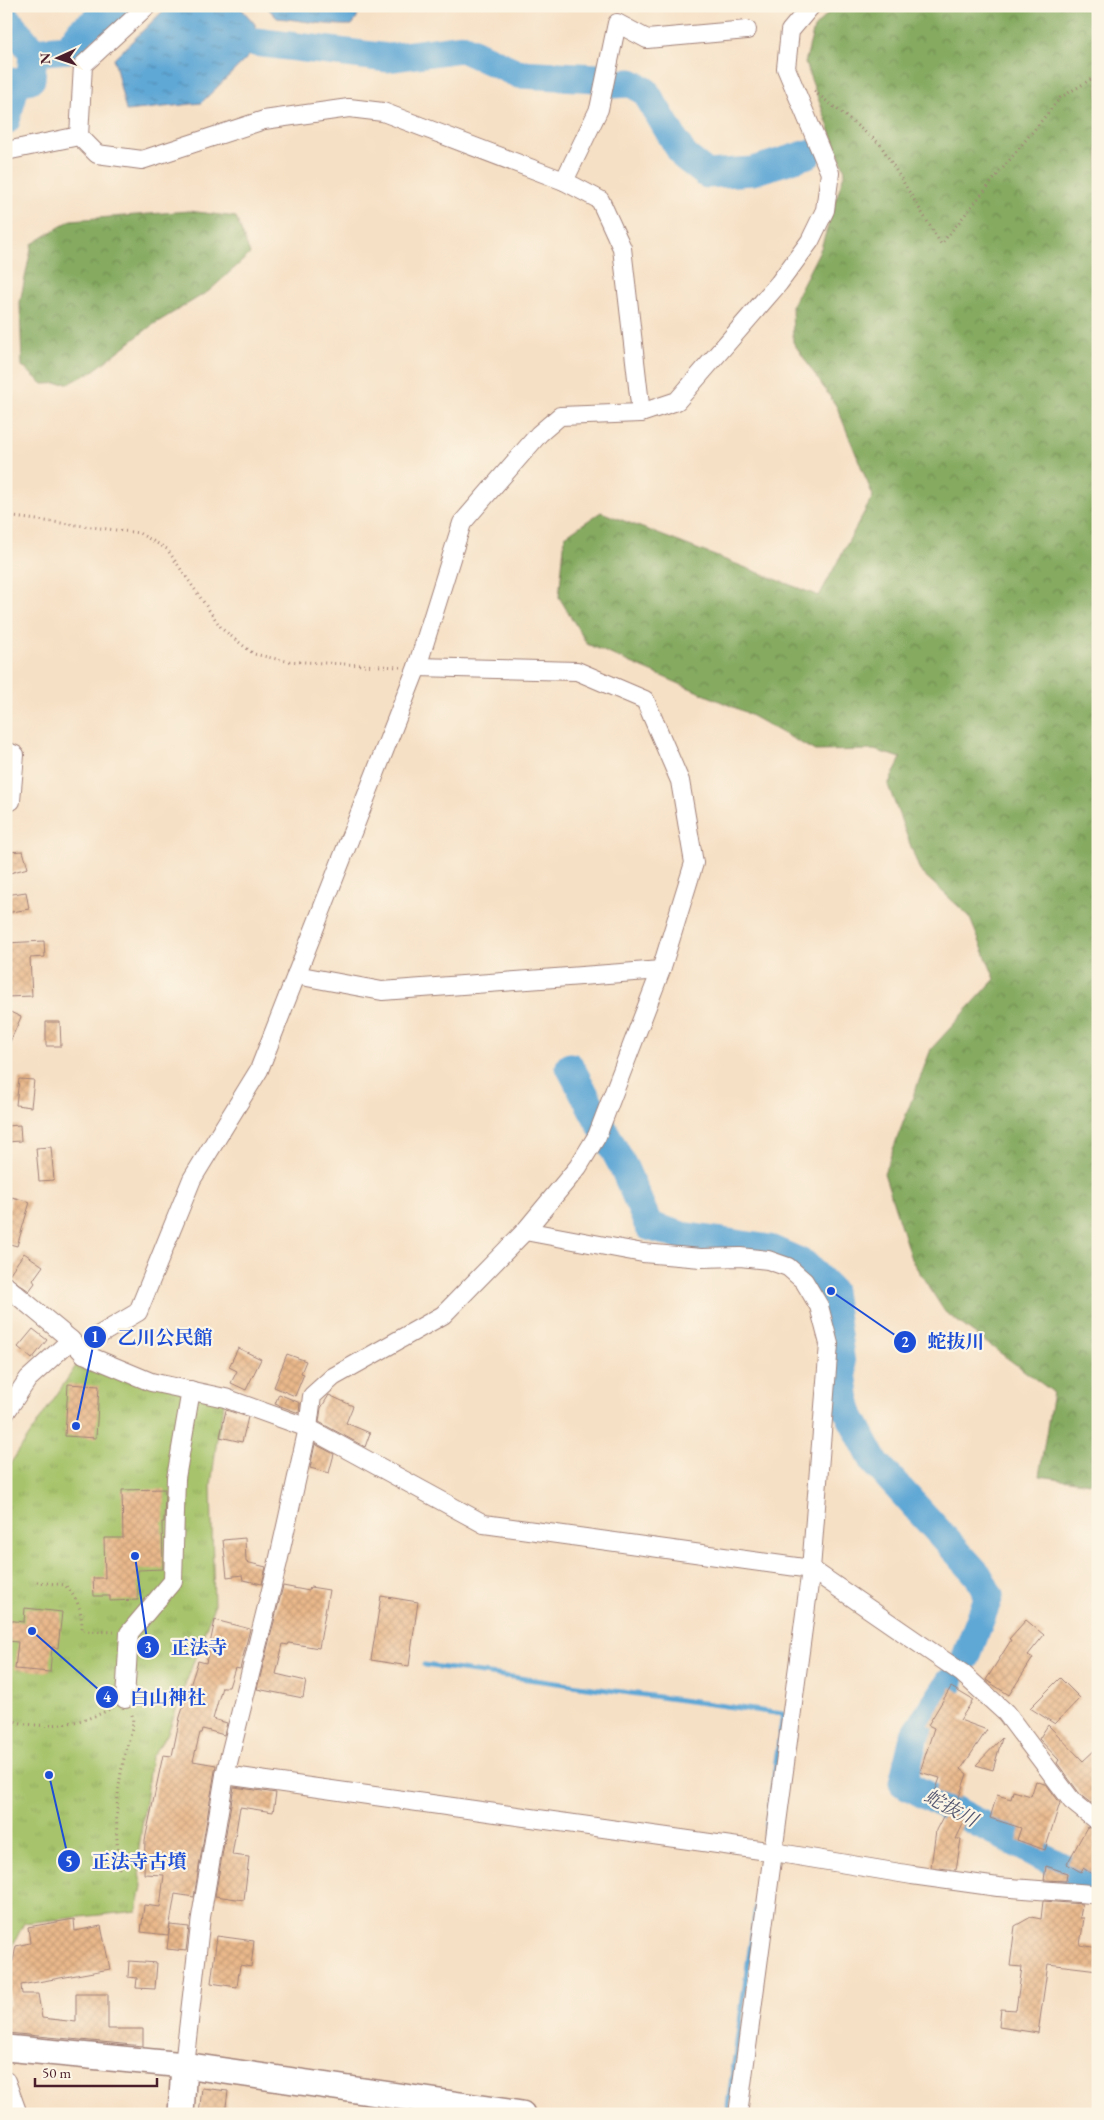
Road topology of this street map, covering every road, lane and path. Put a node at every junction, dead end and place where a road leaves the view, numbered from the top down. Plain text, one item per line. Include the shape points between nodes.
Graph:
1 (147, 6) edge
2 (812, 6) edge
3 (747, 30) dead end
4 (786, 68) junction
5 (1098, 75) edge
6 (78, 136) junction
7 (6, 151) edge
8 (564, 181) junction
9 (641, 413) junction
10 (6, 516) edge
11 (417, 667) junction
12 (6, 751) edge
13 (6, 803) edge
14 (661, 970) junction
15 (296, 975) junction
16 (525, 1231) junction
17 (6, 1286) edge
18 (71, 1340) junction
19 (84, 1354) junction
20 (191, 1390) junction
21 (6, 1412) edge
22 (308, 1428) junction
23 (812, 1569) junction
24 (37, 1582) dead end
25 (129, 1633) junction
26 (125, 1699) junction
27 (6, 1718) edge
28 (224, 1774) junction
29 (1098, 1822) edge
30 (774, 1852) junction
31 (120, 1870) dead end
32 (1098, 1896) edge
33 (6, 2048) edge
34 (184, 2065) junction
35 (6, 2081) edge
36 (18, 2114) edge
37 (181, 2114) edge
38 (522, 2114) edge
39 (738, 2114) edge

1 - 6 street via 83,65
2 - 4 street via 790,31
3 - 8 street via 647,39 617,23 600,109
4 - 5 path via 880,144 941,244 1060,98
4 - 9 street via 830,173 825,210 810,241 779,283 677,401
6 - 7 street
6 - 8 street via 96,154 142,160 264,120 349,108 383,112
8 - 9 street via 600,200 622,248
9 - 11 street via 560,416 538,434 462,523
10 - 11 path via 139,533 167,550 222,629 254,654 286,661
11 - 14 street via 577,671 645,700 680,782 694,862
11 - 15 street
12 - 13 street via 14,755 11,801
14 - 15 street via 382,991
14 - 16 street via 597,1136 578,1167
15 - 19 street via 259,1070 192,1179 138,1312 94,1338
16 - 22 street via 444,1315 333,1378 312,1396
16 - 23 street via 644,1252 768,1260 788,1267 804,1281 819,1306 829,1344
17 - 18 street
18 - 19 street
18 - 21 street via 28,1379
19 - 20 street via 151,1382
20 - 22 street via 225,1398
20 - 25 street via 176,1478 174,1580
22 - 23 street via 484,1524
22 - 28 street
23 - 29 street via 962,1673 1006,1713 1072,1801
23 - 30 street
24 - 25 path via 65,1585 76,1597 82,1615 82,1631
25 - 26 street
26 - 27 path via 101,1715 62,1724 18,1724
26 - 31 path via 133,1716 118,1790 117,1852
28 - 30 street
28 - 34 street via 201,1917
30 - 32 street via 998,1887
30 - 39 street
33 - 34 main road
34 - 37 main road
34 - 38 main road
35 - 36 street

